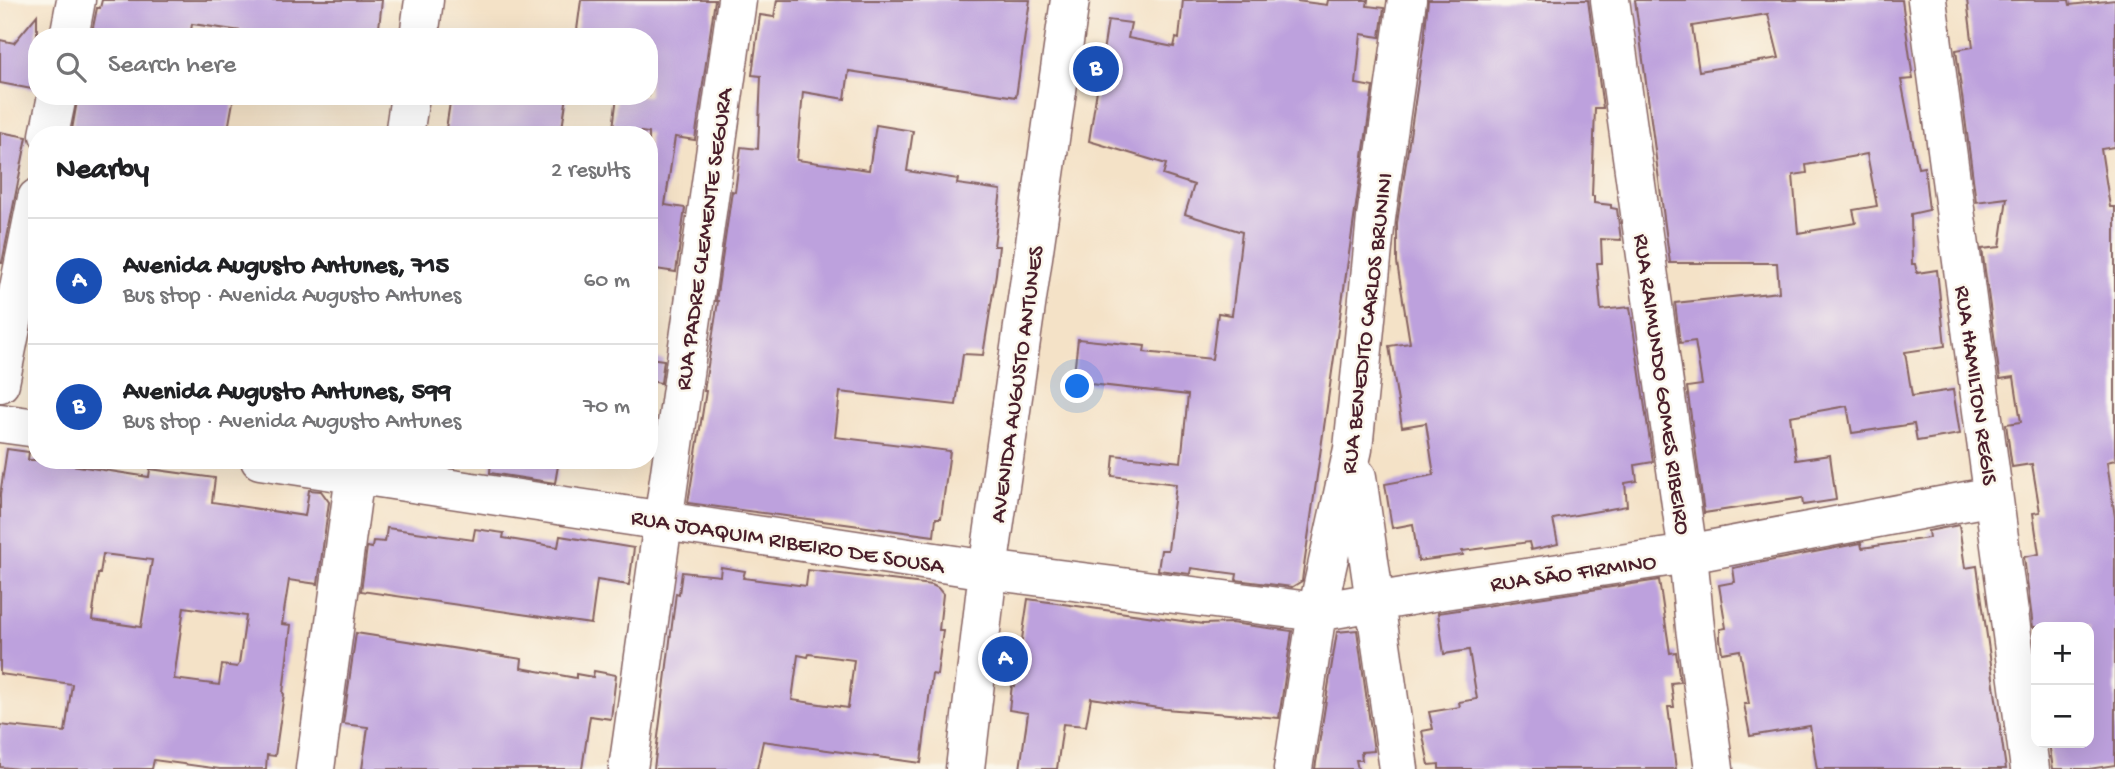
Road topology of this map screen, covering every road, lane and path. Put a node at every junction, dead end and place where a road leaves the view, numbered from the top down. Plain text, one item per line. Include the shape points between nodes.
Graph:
1 (76, 0) edge
2 (424, 0) edge
3 (737, 0) edge
4 (1070, 0) edge
5 (1407, 0) edge
6 (1610, 0) edge
7 (1927, 0) edge
8 (71, 28) edge
9 (420, 28) edge
10 (55, 105) edge
11 (409, 105) edge
12 (51, 126) edge
13 (405, 126) edge
14 (28, 243) edge
15 (0, 383) edge
16 (0, 423) edge
17 (28, 427) edge
18 (1353, 449) junction
19 (356, 469) edge
20 (367, 469) edge
21 (1993, 496) junction
22 (662, 521) junction
23 (1688, 554) junction
24 (988, 570) junction
25 (1373, 601) junction
26 (1317, 612) junction
27 (315, 769) edge
28 (628, 769) edge
29 (965, 769) edge
30 (1293, 769) edge
31 (1399, 769) edge
32 (1714, 769) edge
33 (2030, 769) edge

1 - 8 street
2 - 9 street
3 - 22 street, RUA PADRE CLEMENTE SEGURA
4 - 24 street, AVENIDA AUGUSTO ANTUNES
5 - 18 street, RUA BENEDITO CARLOS BRUNINI via 1376,218
6 - 23 street, RUA RAIMUNDO GOMES RIBEIRO
7 - 21 street, RUA HAMILTON REGIS
10 - 12 street
11 - 13 street
14 - 15 street
16 - 17 street
18 - 25 street
18 - 26 street, RUA BENEDITO CARLOS BRUNINI
19 - 27 street
20 - 22 street, RUA JOAQUIM RIBEIRO DE SOUSA
21 - 23 street, RUA SÃO FIRMINO
21 - 33 street, RUA HAMILTON REGIS
22 - 24 street, RUA JOAQUIM RIBEIRO DE SOUSA
22 - 28 street, RUA PADRE CLEMENTE SEGURA
23 - 25 street, RUA SÃO FIRMINO
23 - 32 street, RUA RAIMUNDO GOMES RIBEIRO
24 - 26 street, RUA JOAQUIM RIBEIRO DE SOUSA
24 - 29 street, AVENIDA AUGUSTO ANTUNES
25 - 26 street, RUA SÃO FIRMINO
25 - 31 street
26 - 30 street, RUA BENEDITO CARLOS BRUNINI

